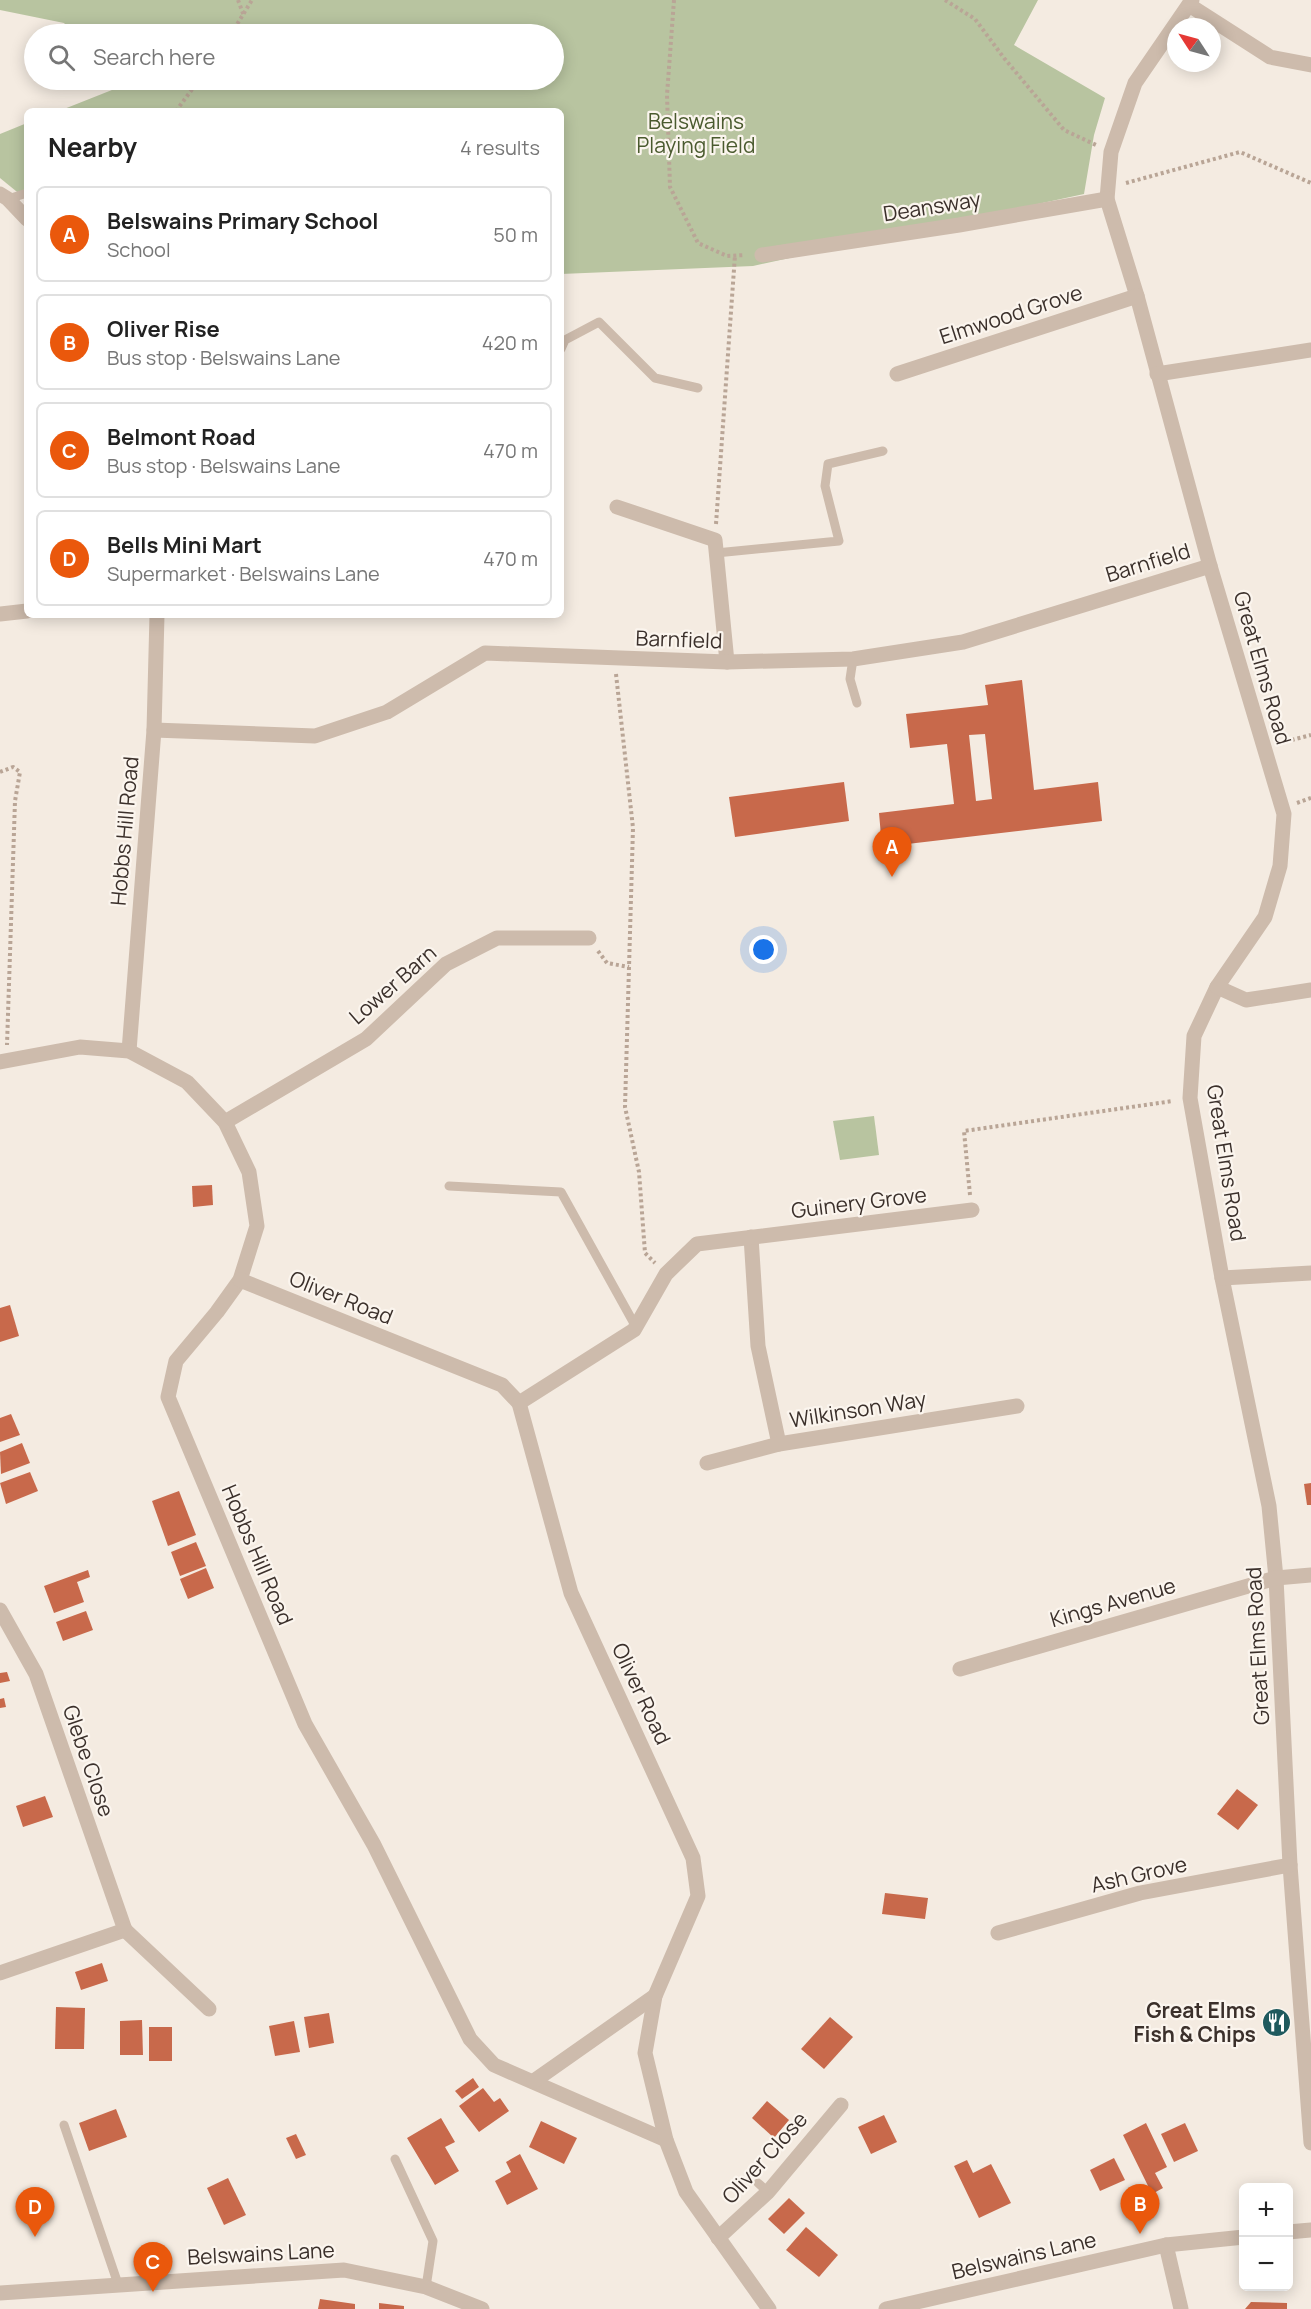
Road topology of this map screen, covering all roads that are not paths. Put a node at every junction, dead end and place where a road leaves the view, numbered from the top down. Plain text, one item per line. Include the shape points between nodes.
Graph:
1 (1190, 2) edge
2 (1311, 65) edge
3 (1108, 193) junction
4 (24, 194) edge
5 (4, 197) edge
6 (24, 216) edge
7 (762, 255) road end
8 (1137, 296) junction
9 (564, 342) edge
10 (1311, 350) edge
11 (897, 374) dead end
12 (1157, 375) junction
13 (698, 388) dead end
14 (883, 451) dead end
15 (617, 507) dead end
16 (715, 547) junction
17 (1210, 566) junction
18 (24, 611) edge
19 (0, 614) edge
20 (157, 618) edge
21 (853, 659) junction
22 (727, 662) junction
23 (857, 703) dead end
24 (154, 730) junction
25 (589, 938) road end
26 (1217, 987) junction
27 (1311, 990) edge
28 (129, 1051) junction
29 (3, 1061) edge
30 (225, 1122) junction
31 (449, 1186) dead end
32 (972, 1210) road end
33 (751, 1237) junction
34 (1311, 1273) edge
35 (1222, 1278) junction
36 (240, 1280) junction
37 (636, 1327) junction
38 (519, 1403) junction
39 (1017, 1406) dead end
40 (779, 1444) junction
41 (707, 1463) dead end
42 (1311, 1575) edge
43 (1276, 1578) junction
44 (0, 1610) edge
45 (960, 1669) dead end
46 (1290, 1865) junction
47 (125, 1930) junction
48 (998, 1933) dead end
49 (0, 1973) edge
50 (655, 1996) junction
51 (209, 2009) dead end
52 (534, 2081) junction
53 (841, 2105) dead end
54 (64, 2125) dead end
55 (666, 2140) junction
56 (1311, 2143) edge
57 (395, 2159) dead end
58 (1311, 2230) edge
59 (1293, 2232) edge
60 (718, 2238) junction
61 (1239, 2238) edge
62 (1166, 2245) junction
63 (118, 2284) junction
64 (426, 2287) junction
65 (0, 2293) edge
66 (482, 2309) edge
67 (769, 2309) edge
68 (886, 2309) edge
69 (1181, 2309) edge

1 - 2 street via 1270,57
1 - 3 street, Great Elms Road via 1135,83 1111,152
3 - 7 street, Deansway via 959,225
3 - 8 street, Great Elms Road
4 - 5 lane
5 - 6 street
8 - 11 street, Elmwood Grove
8 - 12 street, Great Elms Road
9 - 13 lane via 599,322 655,378
10 - 12 street
12 - 17 street, Great Elms Road
14 - 16 lane via 828,464 825,486 839,541
15 - 16 street
16 - 22 street
17 - 21 street, Barnfield via 963,642
17 - 26 street, Great Elms Road via 1284,814 1280,866 1265,917
18 - 19 street
20 - 24 street, Hobbs Hill Road
21 - 22 street, Barnfield
21 - 23 lane via 850,680
22 - 24 street, Barnfield via 486,653 387,712 315,736
24 - 28 street, Hobbs Hill Road
25 - 30 street, Lower Barn via 497,938 446,964 366,1039
26 - 27 street via 1246,1000
26 - 35 street, Great Elms Road via 1194,1036 1190,1098
28 - 29 street, Hobbs Hill Road via 80,1047
28 - 30 street, Hobbs Hill Road via 187,1082
30 - 36 street, Hobbs Hill Road via 249,1172 257,1226
31 - 37 lane via 561,1192
32 - 33 street, Guinery Grove
33 - 37 street, Guinery Grove via 697,1244 666,1274
33 - 40 street via 758,1346
34 - 35 street
35 - 43 street, Great Elms Road via 1269,1506
36 - 38 street, Oliver Road via 502,1385
36 - 52 street, Hobbs Hill Road via 176,1361 168,1397 305,1724 374,1845 470,2038 494,2065
37 - 38 street
38 - 50 street, Oliver Road via 571,1593 693,1858 698,1896
39 - 40 street, Wilkinson Way
40 - 41 street, Wilkinson Way
42 - 43 street, Kings Avenue
43 - 45 street, Kings Avenue
43 - 46 street, Great Elms Road
44 - 47 street, Glebe Close via 36,1674
46 - 48 street, Ash Grove via 1140,1893
46 - 56 street, Great Elms Road
47 - 49 street
47 - 51 street, Glebe Close
50 - 52 street
50 - 55 street, Oliver Road via 645,2053
52 - 55 street
53 - 60 street, Oliver Close
54 - 63 lane
55 - 60 street, Oliver Road via 686,2192
57 - 64 lane via 433,2241
58 - 59 street
60 - 67 street, Oliver Road
61 - 62 street, Belswains Lane
62 - 68 street, Belswains Lane
62 - 69 street
63 - 64 street, Belswains Lane via 344,2270
63 - 65 street, Belswains Lane
64 - 66 street, Belswains Lane

